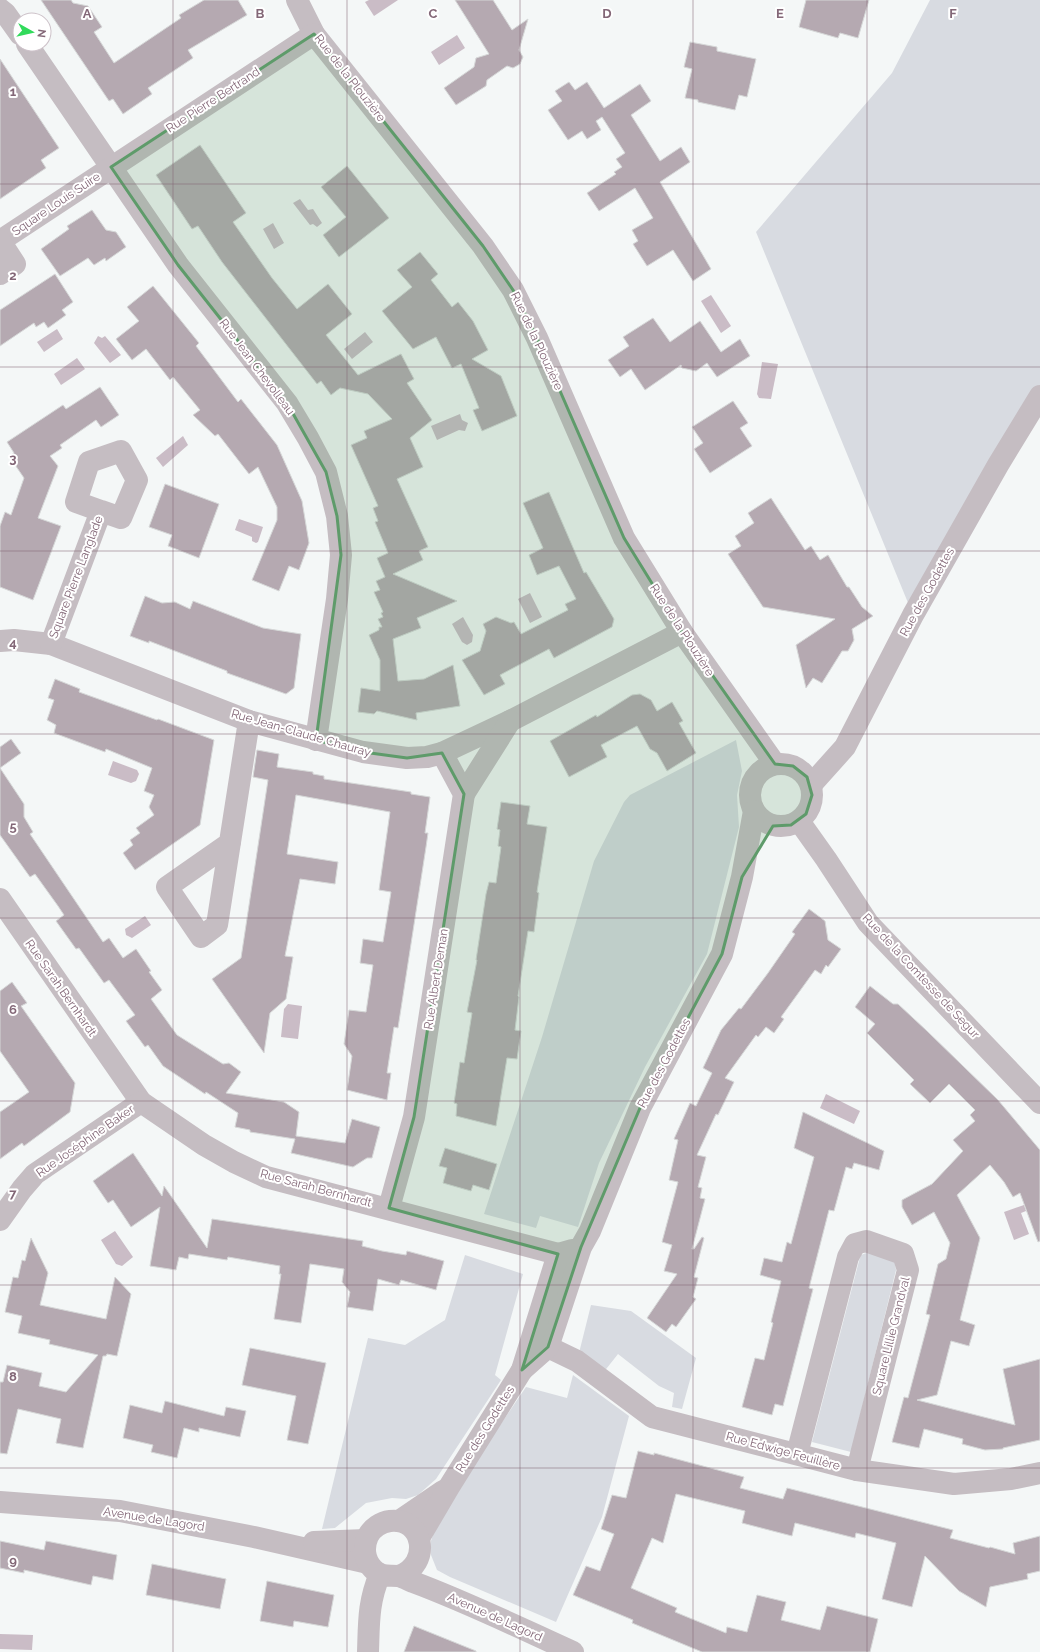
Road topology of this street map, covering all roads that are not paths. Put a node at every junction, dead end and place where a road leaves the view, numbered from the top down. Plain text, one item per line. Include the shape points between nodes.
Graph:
1 (297, 0) edge
2 (0, 9) edge
3 (12, 22) edge
4 (314, 34) junction
5 (32, 52) edge
6 (111, 167) junction
7 (0, 241) edge
8 (0, 274) edge
9 (1040, 396) edge
10 (101, 511) dead end
11 (682, 632) junction
12 (0, 641) edge
13 (50, 644) junction
14 (249, 721) junction
15 (510, 721) junction
16 (316, 740) junction
17 (442, 753) junction
18 (767, 768) junction
19 (811, 785) junction
20 (464, 794) junction
21 (754, 811) junction
22 (799, 821) junction
23 (773, 826) junction
24 (230, 843) dead end
25 (742, 877) junction
26 (0, 899) edge
27 (141, 1102) junction
28 (1040, 1104) edge
29 (390, 1208) junction
30 (0, 1220) edge
31 (581, 1247) junction
32 (558, 1254) junction
33 (548, 1347) junction
34 (522, 1370) junction
35 (797, 1454) junction
36 (858, 1470) junction
37 (1040, 1474) edge
38 (448, 1487) junction
39 (0, 1502) edge
40 (399, 1522) junction
41 (419, 1538) junction
42 (366, 1540) junction
43 (282, 1543) junction
44 (418, 1561) junction
45 (382, 1571) junction
46 (438, 1591) junction
47 (368, 1652) edge
48 (573, 1652) edge

1 - 4 street, Rue de la Plouzière
2 - 3 street
4 - 6 street, Rue Pierre Bertrand
4 - 11 street, Rue de la Plouzière via 483,246 513,290 540,345 624,538
5 - 6 street, Rue Jean Chevolleau
6 - 7 street, Square Louis Suire
6 - 16 street, Rue Jean Chevolleau via 178,265 287,403 326,472 337,516 341,555
7 - 8 street, Square Louis Suire via 15,264
9 - 19 street, Rue des Godettes via 913,615 845,747
10 - 13 street, Square Pierre Langlade
11 - 15 street, Rue Jean-Claude Chauray
11 - 18 street, Rue de la Plouzière via 736,708
12 - 13 street, Rue Jean-Claude Chauray
13 - 14 street, Rue Jean-Claude Chauray
14 - 16 street, Rue Jean-Claude Chauray
14 - 24 street
15 - 17 street, Rue Jean-Claude Chauray
15 - 20 street
16 - 17 street, Rue Jean-Claude Chauray via 363,752 407,758
17 - 20 street
18 - 19 street via 784,764 793,766 807,777
18 - 21 street via 753,781 750,801
19 - 22 street via 810,805
20 - 29 street, Rue Albert Deman via 414,1117
21 - 23 street via 759,818
21 - 25 street, Rue des Godettes
22 - 23 street via 782,827
22 - 28 street, Rue de la Comtesse de Segur via 868,923
23 - 25 street, Rue des Godettes
25 - 31 street, Rue des Godettes via 722,954 640,1108 590,1231
26 - 27 street, Rue Sarah Bernhardt
27 - 29 street, Rue Sarah Bernhardt via 204,1144 266,1177
27 - 30 street, Rue Joséphine Baker via 35,1174
29 - 32 street, Rue Sarah Bernhardt
31 - 32 street
31 - 33 street, Rue des Godettes
32 - 34 street
33 - 34 street
33 - 35 street, Rue Edwige Feuillère via 577,1361 652,1417
34 - 38 street, Rue des Godettes
35 - 36 street, Rue Edwige Feuillère
35 - 36 street, Square Lillie Grandval via 848,1257 855,1244 866,1241 903,1254 908,1270
36 - 37 street, Rue Edwige Feuillère via 954,1484 1011,1480
38 - 40 street, Rue des Godettes
38 - 41 street, Rue des Godettes
39 - 43 street, Avenue de Lagord via 120,1511
40 - 41 street via 407,1525
40 - 42 street via 383,1523 373,1530
41 - 44 street via 421,1546
42 - 43 street, Avenue de Lagord
42 - 45 street via 364,1548
43 - 45 street, Avenue de Lagord
44 - 45 street via 406,1574
44 - 46 street, Avenue de Lagord
45 - 46 street, Avenue de Lagord
45 - 47 street via 374,1588 369,1612
46 - 48 street, Avenue de Lagord

